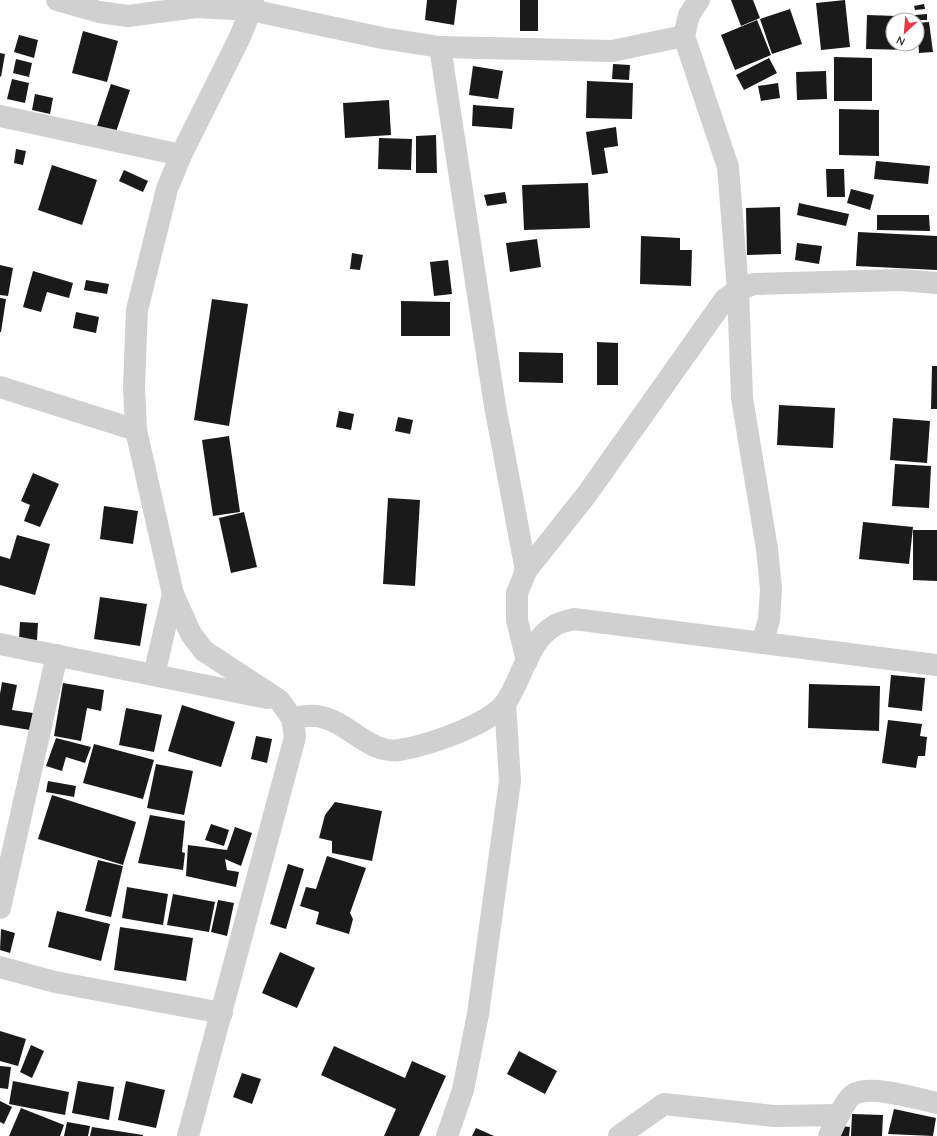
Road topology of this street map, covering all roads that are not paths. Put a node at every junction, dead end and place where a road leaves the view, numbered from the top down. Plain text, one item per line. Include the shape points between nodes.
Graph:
1 (57, 0) edge
2 (699, 0) edge
3 (252, 5) edge
4 (684, 36) junction
5 (440, 47) junction
6 (0, 116) edge
7 (181, 155) junction
8 (937, 283) edge
9 (738, 290) junction
10 (0, 387) edge
11 (136, 430) junction
12 (526, 571) junction
13 (173, 594) junction
14 (762, 643) junction
15 (0, 644) edge
16 (57, 655) junction
17 (527, 660) junction
18 (937, 665) edge
19 (154, 675) junction
20 (279, 700) junction
21 (505, 704) junction
22 (292, 718) junction
23 (0, 908) edge
24 (0, 967) edge
25 (222, 1013) junction
26 (937, 1103) edge
27 (839, 1115) junction
28 (188, 1136) edge
29 (447, 1136) edge
30 (619, 1136) edge
31 (829, 1136) edge

1 - 3 street via 98,12 128,16 196,7
2 - 4 street via 689,15
3 - 5 street via 382,38
3 - 7 street via 239,39
4 - 5 street via 612,51
4 - 9 street via 728,167
5 - 12 street via 495,406
6 - 7 street
7 - 11 street via 167,189 137,310 134,386
8 - 9 street via 900,280 754,284
9 - 12 street via 725,299 587,494
9 - 14 street via 742,398 767,549 771,589 769,620
10 - 11 street
11 - 13 street
12 - 17 street via 517,593 517,620
13 - 19 street
13 - 20 street via 191,634 204,651
14 - 17 street via 574,619 554,626 538,640
14 - 18 street
15 - 16 street
16 - 19 street
16 - 23 street
17 - 21 street
19 - 20 street
20 - 22 street
21 - 22 street via 486,719 446,739 398,750 374,746 329,719 314,715
21 - 29 street via 510,781 508,797 478,1014 463,1090
22 - 25 street via 295,737
24 - 25 street via 55,982
25 - 28 street
26 - 27 street via 870,1090 854,1094
27 - 30 street via 774,1116 664,1104
27 - 31 street

